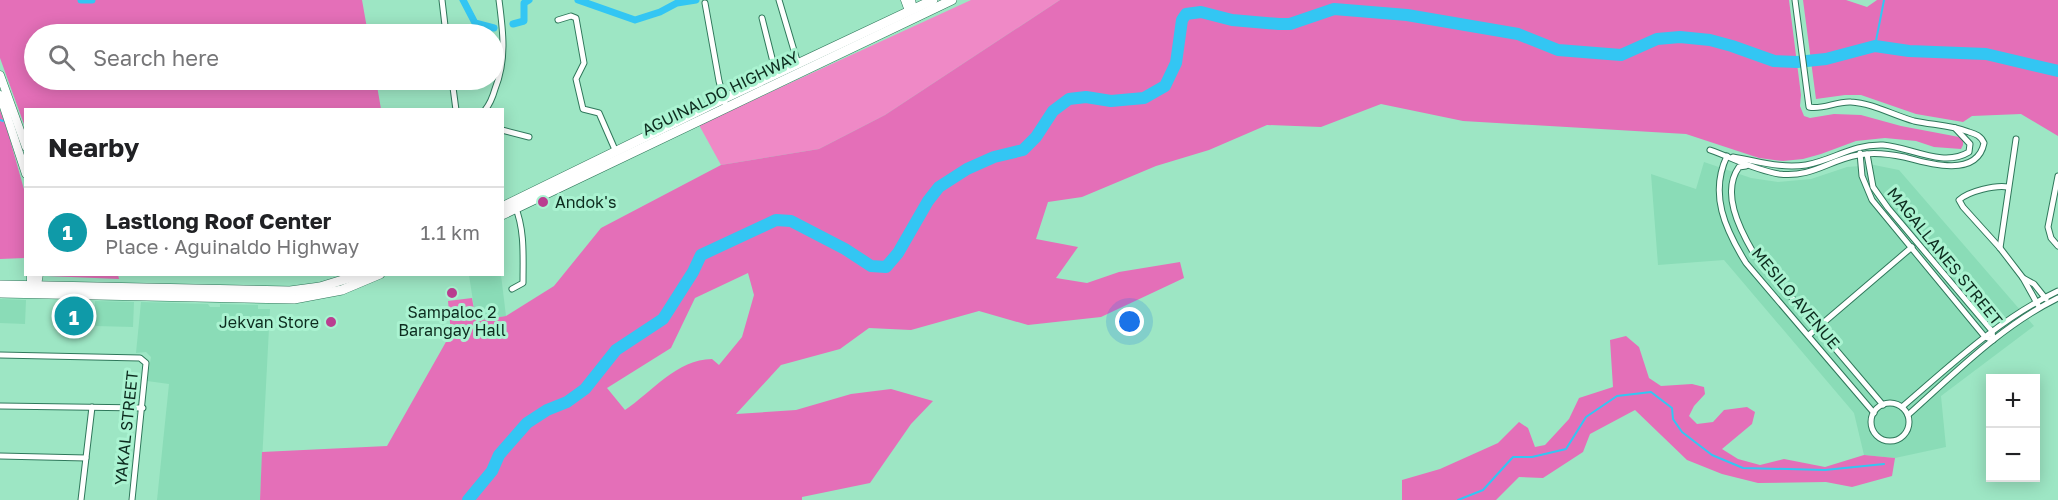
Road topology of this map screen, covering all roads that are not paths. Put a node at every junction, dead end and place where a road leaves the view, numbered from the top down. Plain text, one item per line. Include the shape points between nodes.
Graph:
1 (442, 0) edge
2 (498, 0) edge
3 (779, 0) edge
4 (905, 0) edge
5 (933, 0) edge
6 (952, 0) edge
7 (1795, 0) edge
8 (705, 3) dead end
9 (912, 9) edge
10 (762, 18) dead end
11 (558, 20) dead end
12 (445, 24) edge
13 (502, 24) edge
14 (798, 63) junction
15 (776, 74) junction
16 (0, 75) edge
17 (453, 90) edge
18 (495, 90) edge
19 (0, 95) edge
20 (725, 103) junction
21 (456, 108) edge
22 (488, 108) edge
23 (1954, 127) junction
24 (504, 130) edge
25 (530, 137) dead end
26 (2016, 139) dead end
27 (24, 141) edge
28 (1864, 147) junction
29 (1710, 150) dead end
30 (1859, 154) junction
31 (1867, 154) junction
32 (617, 155) junction
33 (1727, 156) junction
34 (1747, 166) junction
35 (24, 168) edge
36 (2058, 176) edge
37 (1719, 177) junction
38 (1733, 179) junction
39 (2008, 187) junction
40 (514, 205) junction
41 (504, 207) edge
42 (504, 213) edge
43 (1917, 242) junction
44 (2058, 246) edge
45 (1911, 248) junction
46 (2000, 248) junction
47 (32, 276) edge
48 (38, 276) edge
49 (357, 276) edge
50 (375, 276) edge
51 (2023, 278) junction
52 (0, 285) edge
53 (35, 288) junction
54 (512, 289) dead end
55 (2058, 291) edge
56 (0, 293) edge
57 (2058, 298) edge
58 (2047, 300) junction
59 (2038, 304) junction
60 (1818, 327) junction
61 (1992, 332) junction
62 (1809, 335) junction
63 (1985, 337) junction
64 (1994, 340) junction
65 (0, 355) edge
66 (1883, 405) junction
67 (0, 406) edge
68 (92, 407) junction
69 (1902, 407) junction
70 (143, 408) junction
71 (1874, 413) junction
72 (1908, 415) junction
73 (0, 456) edge
74 (86, 458) junction
75 (81, 500) edge
76 (132, 500) edge

1 - 12 street
2 - 13 street
3 - 14 street
4 - 9 main road
5 - 9 main road, AGUINALDO HIGHWAY
6 - 9 main road, AGUINALDO HIGHWAY
7 - 23 street via 1810,108 1851,102 1914,121
8 - 20 street
9 - 14 main road, AGUINALDO HIGHWAY
9 - 20 main road, AGUINALDO HIGHWAY
10 - 15 street
11 - 32 street via 576,18 584,63 576,79 583,109 599,113
14 - 15 main road, AGUINALDO HIGHWAY
15 - 20 main road, AGUINALDO HIGHWAY
16 - 27 main road
17 - 21 street
18 - 22 street
19 - 35 main road
20 - 32 main road, AGUINALDO HIGHWAY
23 - 28 street via 1970,144 1969,152 1959,156 1928,156 1881,145
23 - 31 street via 1977,135 1984,143 1977,156 1961,164 1938,166 1892,155
24 - 25 street
26 - 39 street
28 - 30 street
28 - 31 street, MAGALLANES STREET
28 - 33 street via 1794,166
29 - 33 street
30 - 31 street
30 - 34 street via 1795,174
30 - 45 street, MAGALLANES STREET via 1862,176 1872,200
31 - 43 street, MAGALLANES STREET via 1873,187
32 - 40 main road, AGUINALDO HIGHWAY
33 - 34 street
33 - 37 street, MESILO AVENUE
34 - 38 street via 1739,167
36 - 44 street via 2048,227 2050,238
37 - 38 street
37 - 62 street, MESILO AVENUE via 1720,208 1731,238 1746,263
38 - 60 street, MESILO AVENUE via 1734,207 1744,237
39 - 46 street
39 - 46 street via 1966,195 1959,200
40 - 41 main road, AGUINALDO HIGHWAY
40 - 42 main road, AGUINALDO HIGHWAY
40 - 54 street via 523,242 523,283
43 - 45 street
43 - 61 street, MAGALLANES STREET
45 - 60 street
45 - 63 street, MAGALLANES STREET
46 - 51 street
47 - 53 main road
48 - 53 main road
49 - 53 main road via 303,290
50 - 53 main road via 342,290 294,299
51 - 58 street via 2034,284
51 - 59 street
52 - 53 main road
53 - 56 main road
55 - 58 street
57 - 58 street
58 - 59 street
59 - 61 street
59 - 64 street
60 - 62 street
60 - 66 street, MESILO AVENUE
61 - 63 street
61 - 64 street, MAGALLANES STREET
62 - 71 street, MESILO AVENUE
63 - 64 street, MAGALLANES STREET
63 - 69 street
64 - 72 street
65 - 70 street, YAKAL STREET via 141,358 146,363
66 - 69 street
66 - 71 street
67 - 68 street
68 - 70 street
68 - 74 street
69 - 72 street
70 - 76 street, YAKAL STREET
71 - 72 street via 1873,430 1886,441 1903,437 1909,427
73 - 74 street
74 - 75 street

